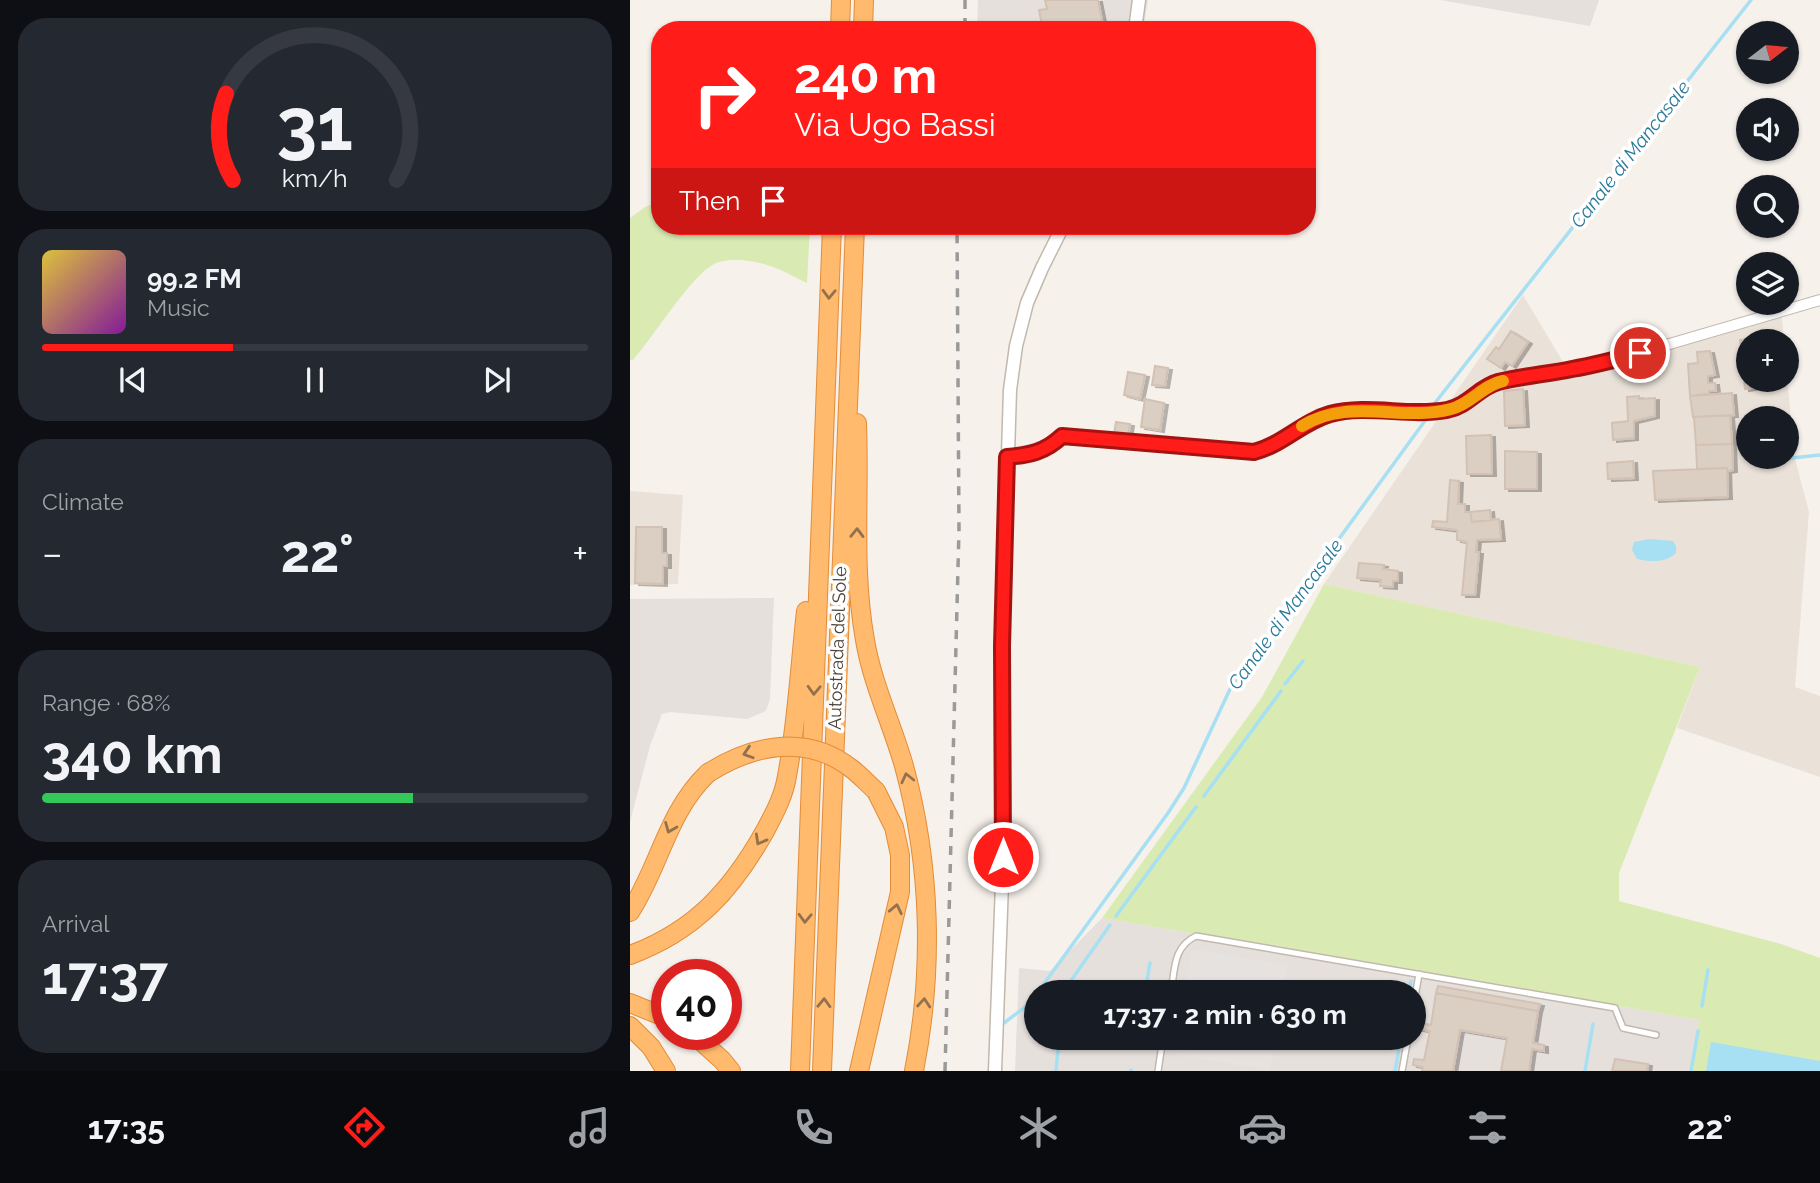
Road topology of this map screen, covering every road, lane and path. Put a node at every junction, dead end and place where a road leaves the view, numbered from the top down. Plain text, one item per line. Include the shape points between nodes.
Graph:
1 (841, 0) edge
2 (864, 0) edge
3 (1139, 0) edge
4 (840, 21) edge
5 (863, 21) edge
6 (1137, 21) edge
7 (832, 235) edge
8 (855, 235) edge
9 (1059, 235) edge
10 (1820, 300) edge
11 (851, 316) junction
12 (1007, 457) junction
13 (822, 475) junction
14 (630, 912) edge
15 (630, 955) edge
16 (1419, 974) junction
17 (1173, 980) edge
18 (1418, 980) edge
19 (630, 1003) edge
20 (651, 1012) edge
21 (630, 1026) edge
22 (1656, 1035) dead end
23 (711, 1050) edge
24 (1161, 1050) edge
25 (1406, 1050) edge
26 (666, 1071) edge
27 (731, 1071) edge
28 (800, 1071) edge
29 (822, 1071) edge
30 (859, 1071) edge
31 (914, 1071) edge
32 (995, 1071) edge
33 (1158, 1071) edge
34 (1402, 1071) edge

1 - 4 highway
2 - 5 highway
3 - 6 street
7 -> 13 highway, Autostrada del Sole
8 - 11 highway, Autostrada del Sole
9 - 12 street via 1034,286 1019,335 1010,390
10 - 12 street via 1618,359 1496,382 1453,409 1331,414 1254,452 1062,436 1038,453
29 -> 11 highway, Autostrada del Sole
31 -> 11 highway via 926,975 925,884 913,803 865,642 860,607
12 - 32 street via 1003,857
13 -> 15 highway via 782,795 736,879 699,917
13 -> 28 highway, Autostrada del Sole
30 -> 14 highway, bridge via 900,892 900,855 894,827 876,791 850,767 823,753 785,746 744,753 708,773 680,807
16 - 17 lane via 1196,936 1179,950
16 - 18 lane
16 - 22 lane via 1615,1008 1623,1028
19 - 20 highway
21 - 26 highway via 651,1046
23 - 27 highway
24 - 33 lane
25 - 34 lane

